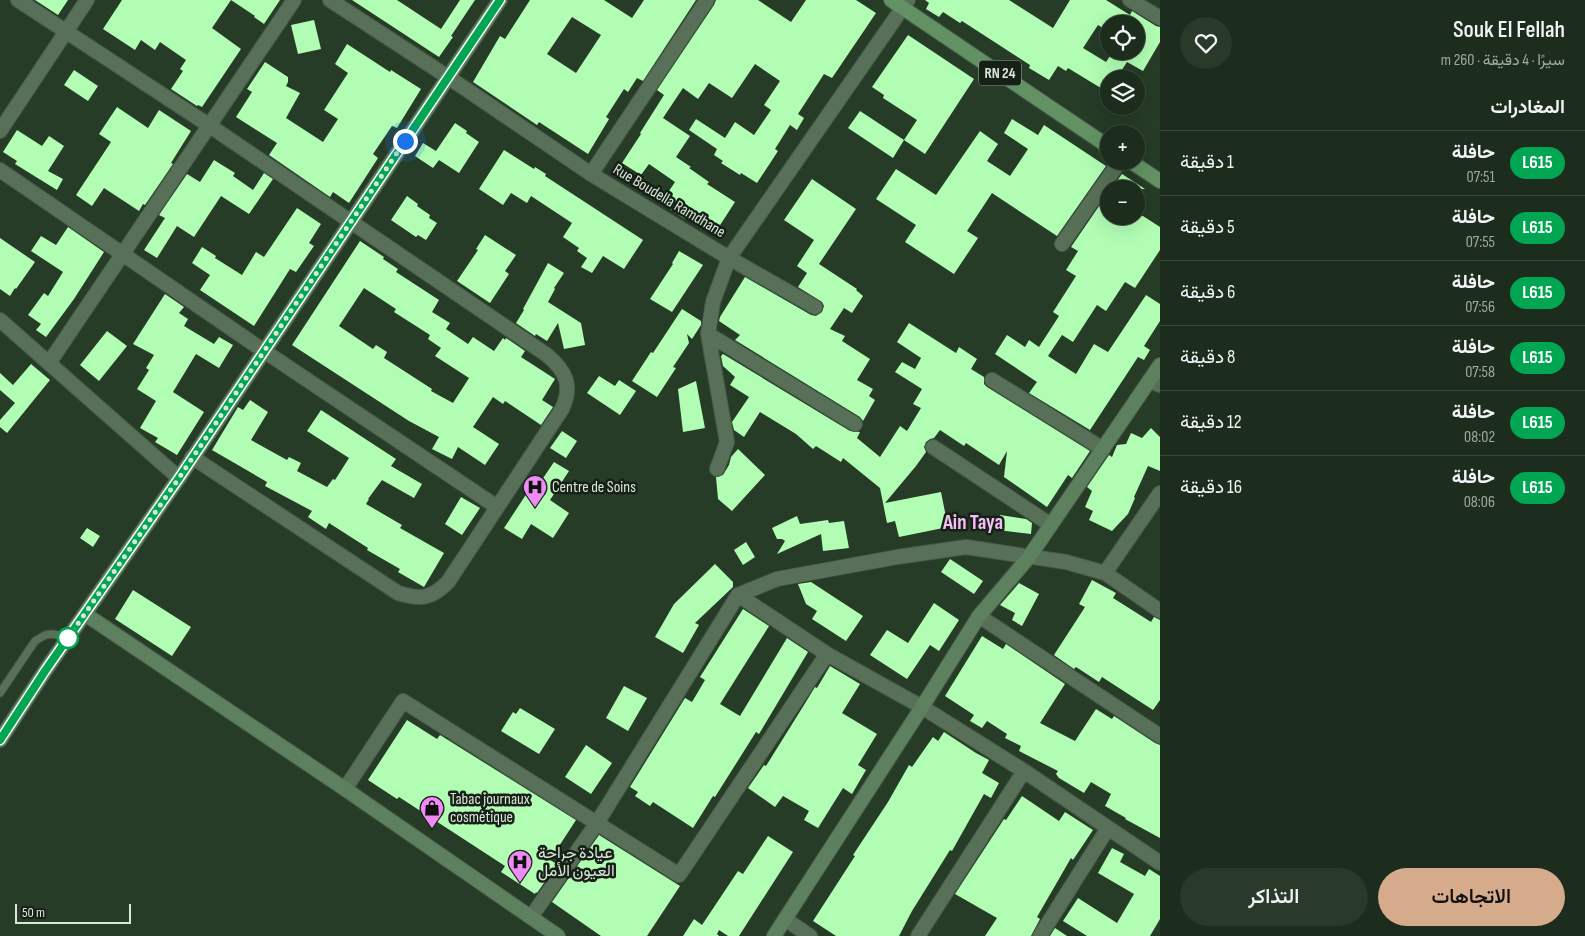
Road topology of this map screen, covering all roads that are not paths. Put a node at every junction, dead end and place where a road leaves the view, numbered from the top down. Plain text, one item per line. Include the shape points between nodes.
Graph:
1 (18, 0) edge
2 (87, 0) edge
3 (294, 0) edge
4 (330, 0) edge
5 (500, 0) edge
6 (707, 0) edge
7 (891, 0) edge
8 (1130, 0) edge
9 (906, 4) edge
10 (1160, 18) edge
11 (66, 32) junction
12 (448, 77) junction
13 (210, 126) junction
14 (0, 131) edge
15 (1100, 141) edge
16 (0, 170) edge
17 (1114, 170) edge
18 (1144, 170) edge
19 (592, 174) junction
20 (1160, 181) edge
21 (351, 221) junction
22 (1062, 244) dead end
23 (123, 254) junction
24 (729, 258) junction
25 (815, 307) dead end
26 (0, 320) edge
27 (708, 334) junction
28 (264, 352) junction
29 (49, 363) junction
30 (1160, 365) edge
31 (992, 380) dead end
32 (1155, 383) edge
33 (855, 424) dead end
34 (933, 447) dead end
35 (1103, 449) junction
36 (192, 456) junction
37 (717, 469) dead end
38 (179, 478) junction
39 (1160, 493) edge
40 (497, 507) junction
41 (1051, 525) junction
42 (1028, 557) junction
43 (1105, 573) junction
44 (738, 595) junction
45 (1160, 611) edge
46 (85, 614) junction
47 (979, 616) junction
48 (69, 637) junction
49 (827, 654) junction
50 (0, 693) edge
51 (922, 707) junction
52 (1160, 736) edge
53 (0, 740) edge
54 (1024, 771) junction
55 (345, 789) junction
56 (597, 823) junction
57 (1108, 828) junction
58 (1160, 863) edge
59 (531, 917) junction
60 (785, 919) junction
61 (558, 936) edge
62 (774, 936) edge
63 (810, 936) edge
64 (918, 936) edge
65 (1040, 936) edge

1 - 11 street
2 - 11 street
3 - 13 street
4 - 12 street, Rue Boudella Ramdhane
5 - 12 main road
6 - 19 street
7 - 9 main road, RN 24
8 - 10 street
9 - 15 main road, RN 24
9 - 24 street, Rue Boudella Ramdhane
11 - 13 street
11 - 14 street
12 - 19 street, Rue Boudella Ramdhane
12 - 21 main road
13 - 21 street
13 - 23 street
16 - 23 street
17 - 22 street
18 - 20 main road
19 - 24 street, Rue Boudella Ramdhane
21 - 28 main road
21 - 40 street via 547,355 564,375 568,387 562,409
23 - 28 street
23 - 29 street
24 - 25 street
24 - 27 street via 713,302
26 - 29 street
27 - 33 street
27 - 37 street via 727,442
28 - 36 main road
28 - 40 street
29 - 38 street
30 - 32 main road
31 - 35 street
32 - 35 main road
34 - 41 street
35 - 41 main road
36 - 38 main road
36 - 40 street via 398,592 420,598 444,587
38 - 46 main road
39 - 43 street
41 - 42 main road
42 - 43 street via 1066,562
42 - 44 street via 966,547 777,579
42 - 47 main road
43 - 45 street
44 - 49 street
44 - 56 street
46 - 48 main road
46 - 55 main road
47 - 51 main road
47 - 52 street
48 - 50 lane via 52,634 35,641
48 - 53 main road
49 - 51 street
49 - 56 street via 679,875
51 - 54 street
51 - 60 main road
54 - 57 street
54 - 64 street
55 - 56 street via 403,701
55 - 59 main road
56 - 59 street
57 - 58 street
57 - 65 street
59 - 61 main road
60 - 62 main road
60 - 63 street

